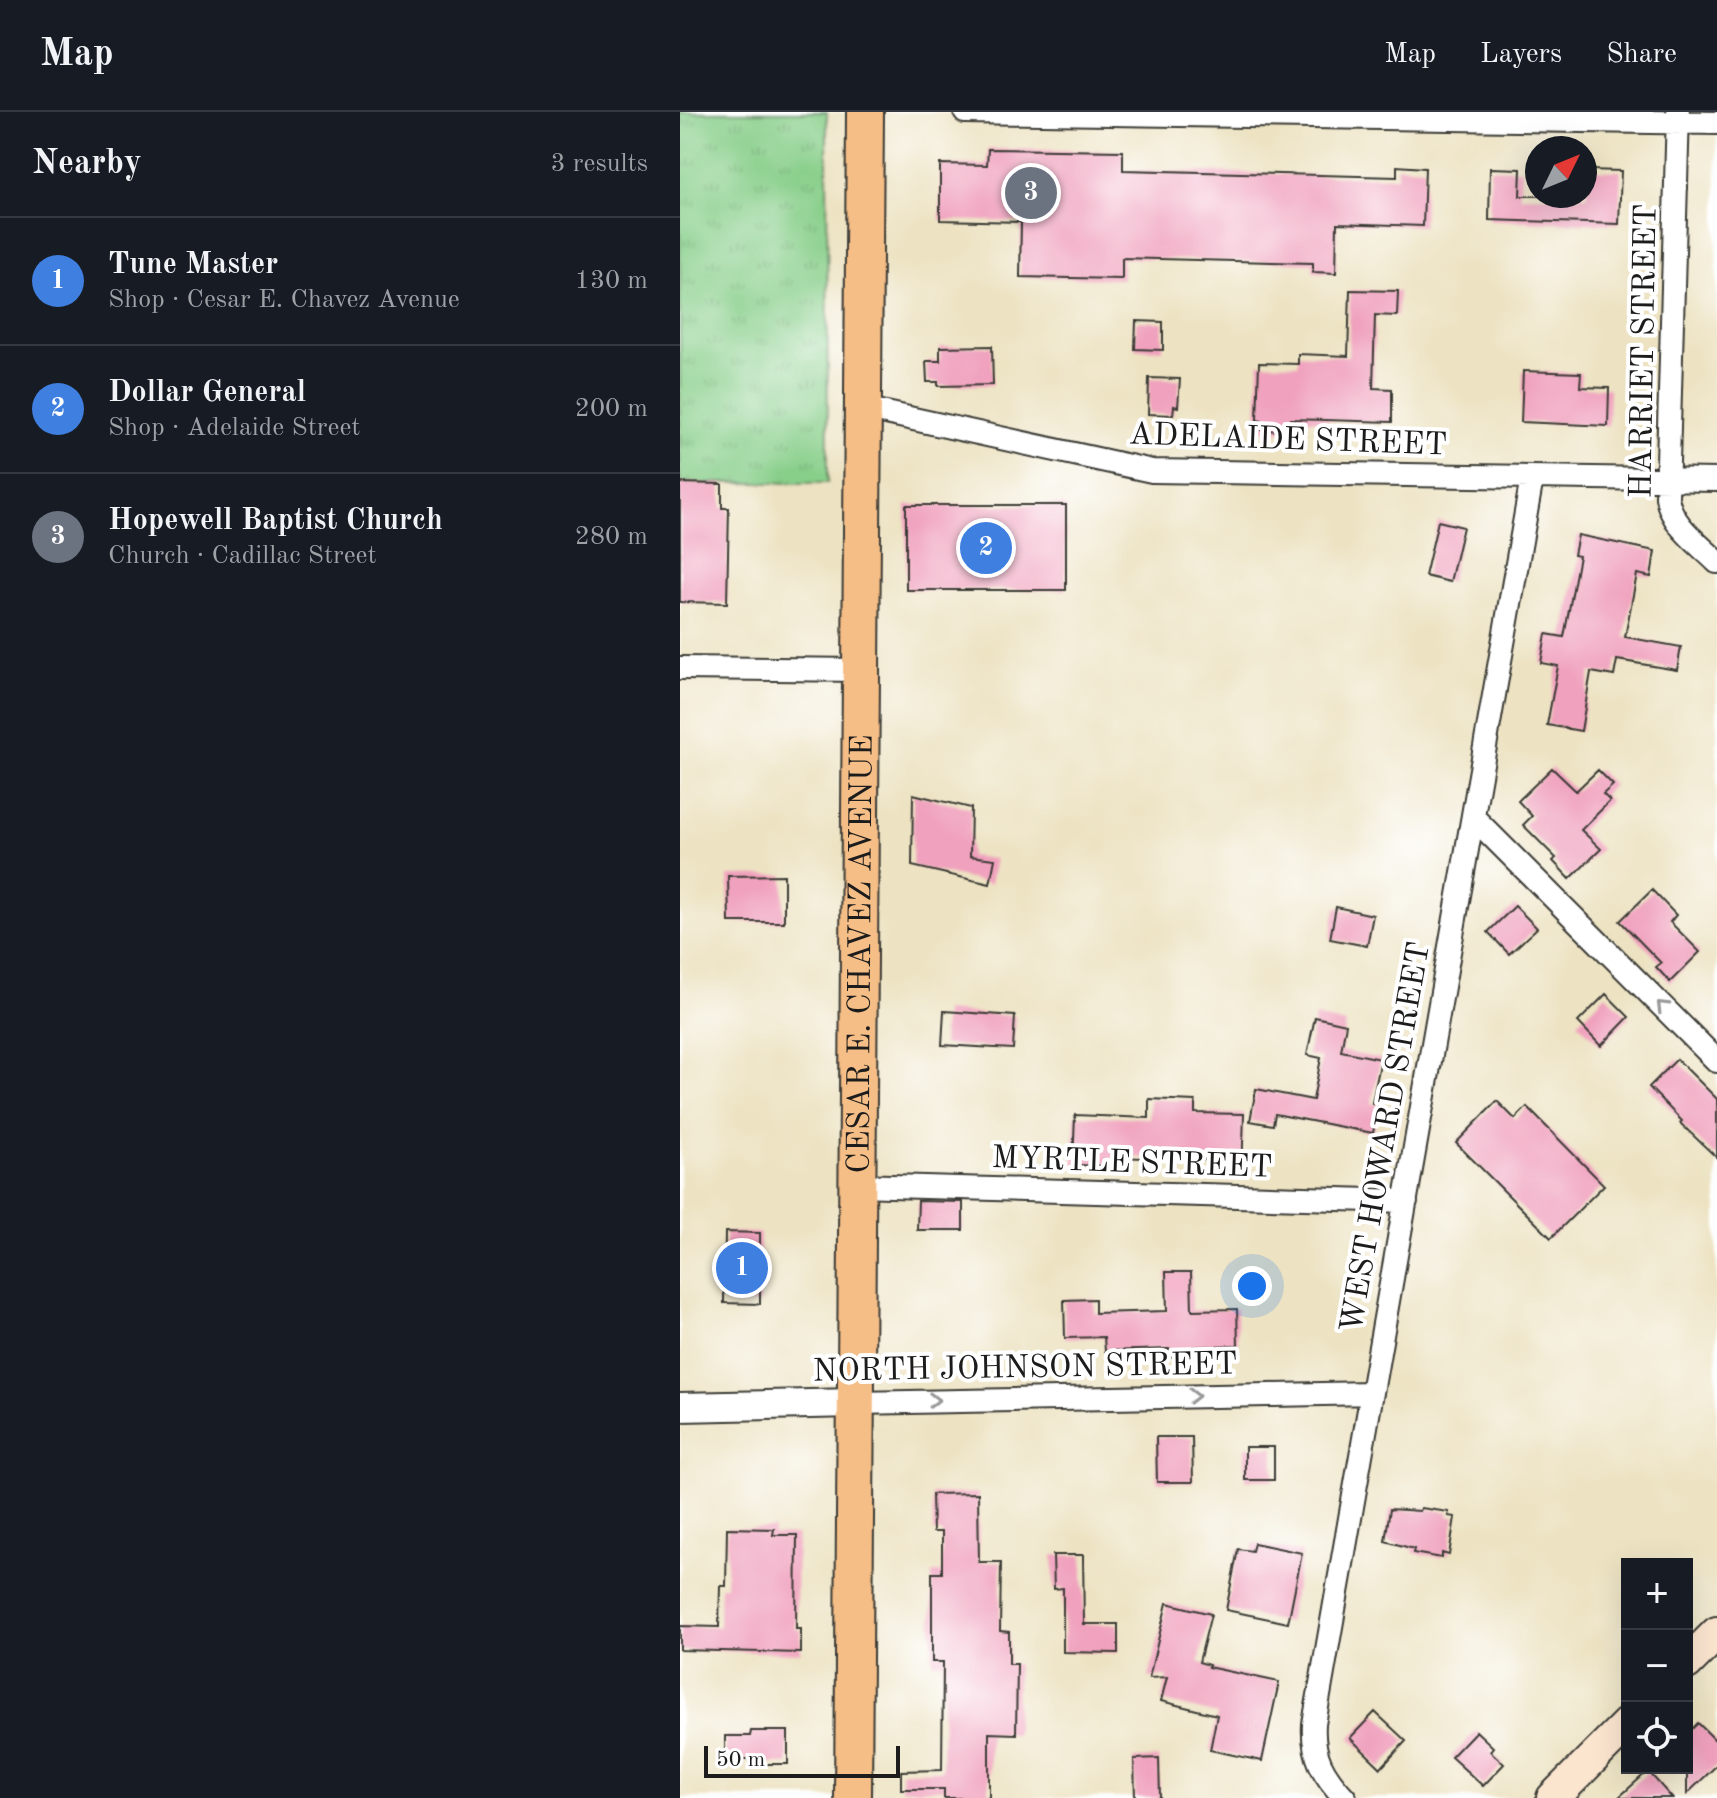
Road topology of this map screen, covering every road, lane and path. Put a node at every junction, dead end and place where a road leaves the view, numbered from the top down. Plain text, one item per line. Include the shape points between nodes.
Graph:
1 (865, 112) edge
2 (965, 112) edge
3 (1140, 113) edge
4 (1677, 117) edge
5 (1717, 123) edge
6 (863, 408) junction
7 (1532, 478) junction
8 (1668, 480) junction
9 (1717, 480) edge
10 (1717, 562) edge
11 (680, 668) edge
12 (861, 670) junction
13 (1473, 817) junction
14 (1717, 1061) edge
15 (857, 1185) junction
16 (1406, 1201) junction
17 (1372, 1393) junction
18 (856, 1403) junction
19 (680, 1407) edge
20 (1717, 1633) edge
21 (1693, 1657) edge
22 (1621, 1730) edge
23 (853, 1798) edge
24 (1345, 1798) edge
25 (1553, 1798) edge

1 - 6 main road, CESAR E. CHAVEZ AVENUE
2 - 3 street
3 - 4 street
4 - 5 street
4 - 8 street, HARRIET STREET
6 - 7 street, ADELAIDE STREET via 1152,471
6 - 12 main road, CESAR E. CHAVEZ AVENUE
7 - 8 street, ADELAIDE STREET
7 - 13 street, WEST HOWARD STREET
8 - 9 street, ADELAIDE STREET
8 - 10 street, HARRIET STREET via 1674,518
11 - 12 street
12 - 15 main road, CESAR E. CHAVEZ AVENUE
14 -> 13 street
13 - 16 street, WEST HOWARD STREET
15 - 16 street, MYRTLE STREET
15 - 18 main road, CESAR E. CHAVEZ AVENUE
16 - 17 street, WEST HOWARD STREET
18 -> 17 street, NORTH JOHNSON STREET
17 - 24 street, WEST HOWARD STREET via 1314,1732 1321,1770
18 - 19 street, NORTH JOHNSON STREET
18 - 23 main road, CESAR E. CHAVEZ AVENUE
20 - 21 main road
22 - 25 main road

